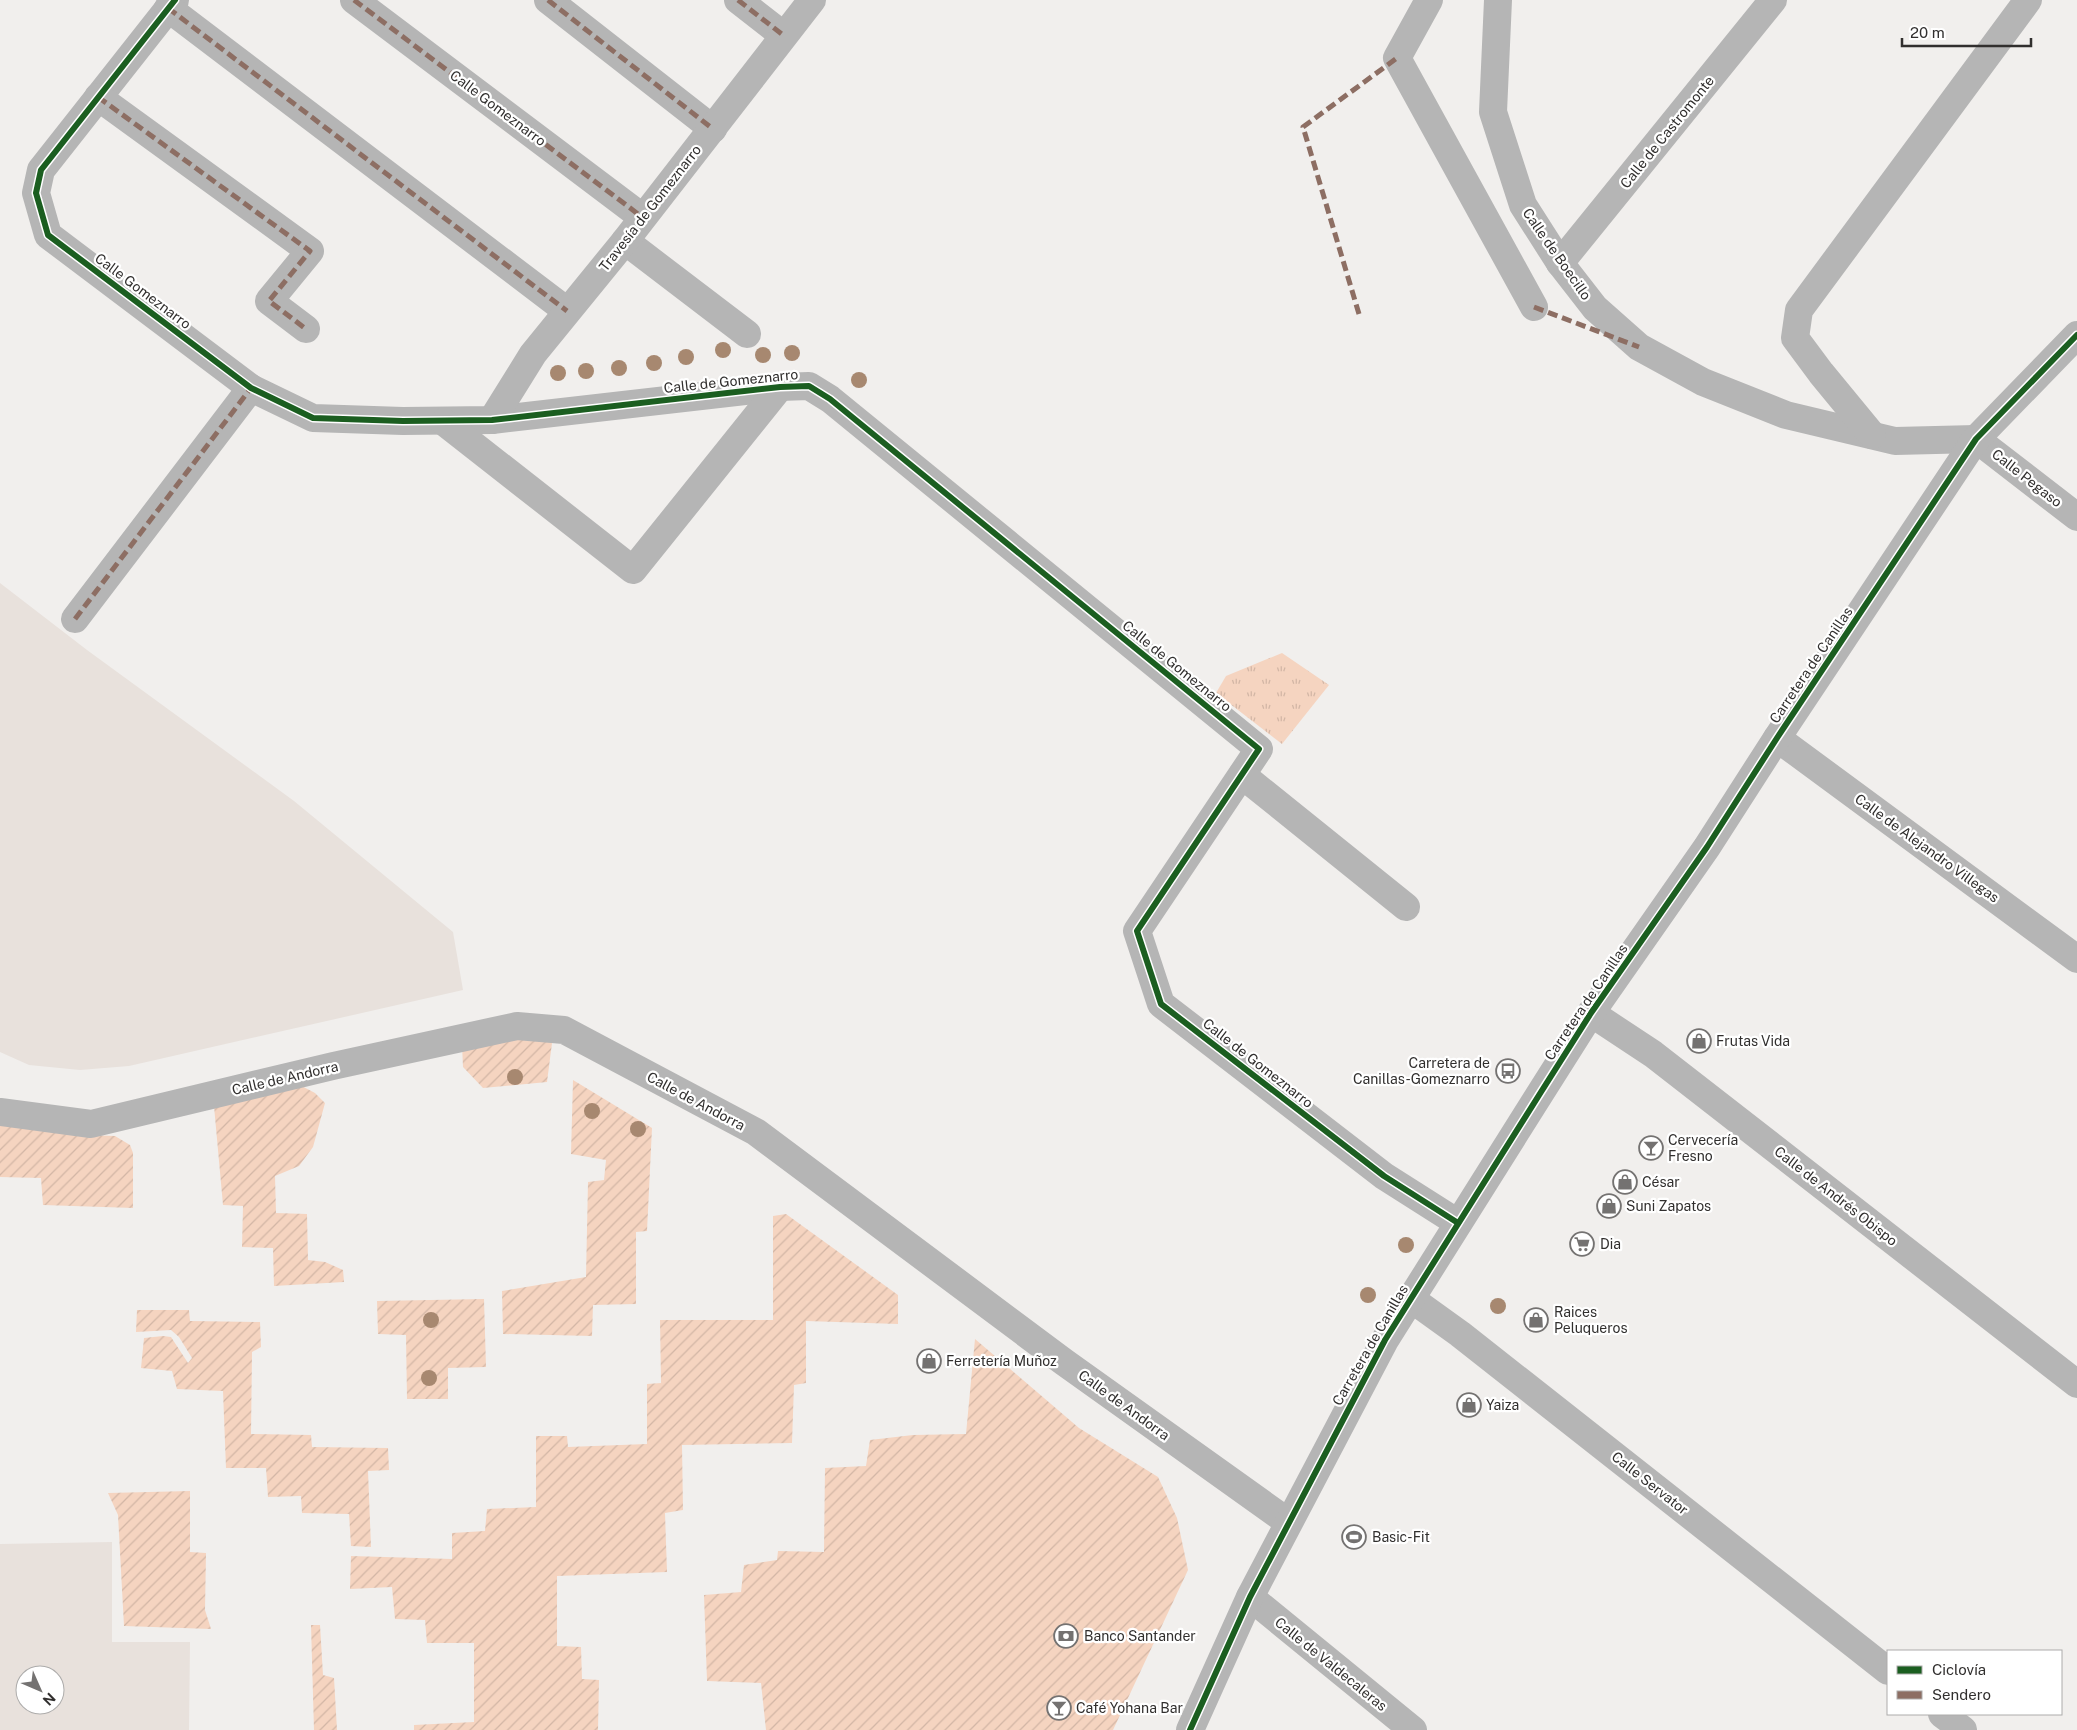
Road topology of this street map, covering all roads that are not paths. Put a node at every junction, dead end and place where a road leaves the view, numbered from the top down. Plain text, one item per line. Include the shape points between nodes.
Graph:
1 (354, 0) edge
2 (548, 0) edge
3 (738, 0) edge
4 (812, 0) edge
5 (1429, 0) edge
6 (1498, 0) edge
7 (1773, 0) edge
8 (2028, 0) edge
9 (172, 4) edge
10 (783, 35) junction
11 (98, 97) junction
12 (713, 128) junction
13 (642, 217) junction
14 (625, 241) junction
15 (1560, 264) junction
16 (1534, 307) dead end
17 (567, 311) junction
18 (306, 329) dead end
19 (746, 334) dead end
20 (2077, 336) edge
21 (780, 387) junction
22 (251, 388) junction
23 (492, 420) junction
24 (444, 422) junction
25 (1872, 435) junction
26 (1976, 439) junction
27 (2077, 517) edge
28 (76, 619) dead end
29 (1777, 738) junction
30 (1242, 775) junction
31 (1406, 907) dead end
32 (2077, 959) edge
33 (1591, 1013) junction
34 (0, 1112) edge
35 (1458, 1223) junction
36 (1410, 1298) junction
37 (2077, 1384) edge
38 (1288, 1522) junction
39 (1250, 1597) junction
40 (1887, 1670) edge
41 (1943, 1715) edge
42 (1190, 1730) edge
43 (1413, 1730) edge
44 (1963, 1730) edge

1 - 13 street, Calle Gomeznarro
2 - 12 street
3 - 10 street
4 - 10 street, Travesía de Gomeznarro
5 - 16 street via 1397,58
6 - 15 street, Calle de Boecillo via 1493,112 1523,204
7 - 15 street, Calle de Castromonte
8 - 25 street via 1799,310 1795,338
9 - 11 street, Calle Gomeznarro
9 - 17 street, Calle Gomeznarro
10 - 12 street, Travesía de Gomeznarro
11 - 18 street via 310,251 269,301
11 - 22 street, Calle Gomeznarro via 41,170 36,193 48,236
12 - 13 street, Travesía de Gomeznarro
13 - 14 street, Travesía de Gomeznarro
14 - 17 street, Travesía de Gomeznarro
14 - 19 street
15 - 25 street, Calle de Boecillo via 1595,308 1639,347 1679,369 1786,415
17 - 23 street, Travesía de Gomeznarro via 533,354
20 - 26 street, Carretera de Canillas
21 - 23 street, Calle de Gomeznarro
21 - 24 street via 633,570
21 - 30 street, Calle de Gomeznarro via 809,386 830,399 1259,749
22 - 24 street, Calle Gomeznarro via 313,418
22 - 28 street
23 - 24 street, Calle Gomeznarro
25 - 26 street, Calle de Boecillo via 1895,441
26 - 27 street, Calle Pegaso
26 - 29 street, Carretera de Canillas
29 - 32 street, Calle de Alejandro Villegas
29 - 33 street, Carretera de Canillas via 1707,847
30 - 31 street
30 - 35 street, Calle de Gomeznarro via 1137,931 1161,1004 1384,1176
33 - 35 street, Carretera de Canillas
33 - 37 street, Calle de Andrés Obispo via 1661,1060
34 - 38 street, Calle de Andorra via 91,1124 517,1026 564,1030 756,1132 1064,1362
35 - 36 street, Carretera de Canillas
36 - 38 street, Carretera de Canillas via 1384,1340
36 - 40 street, Calle Servator
38 - 39 street, Carretera de Canillas
39 - 42 street, Carretera de Canillas
39 - 43 street, Calle de Valdecaleras
41 - 44 street

